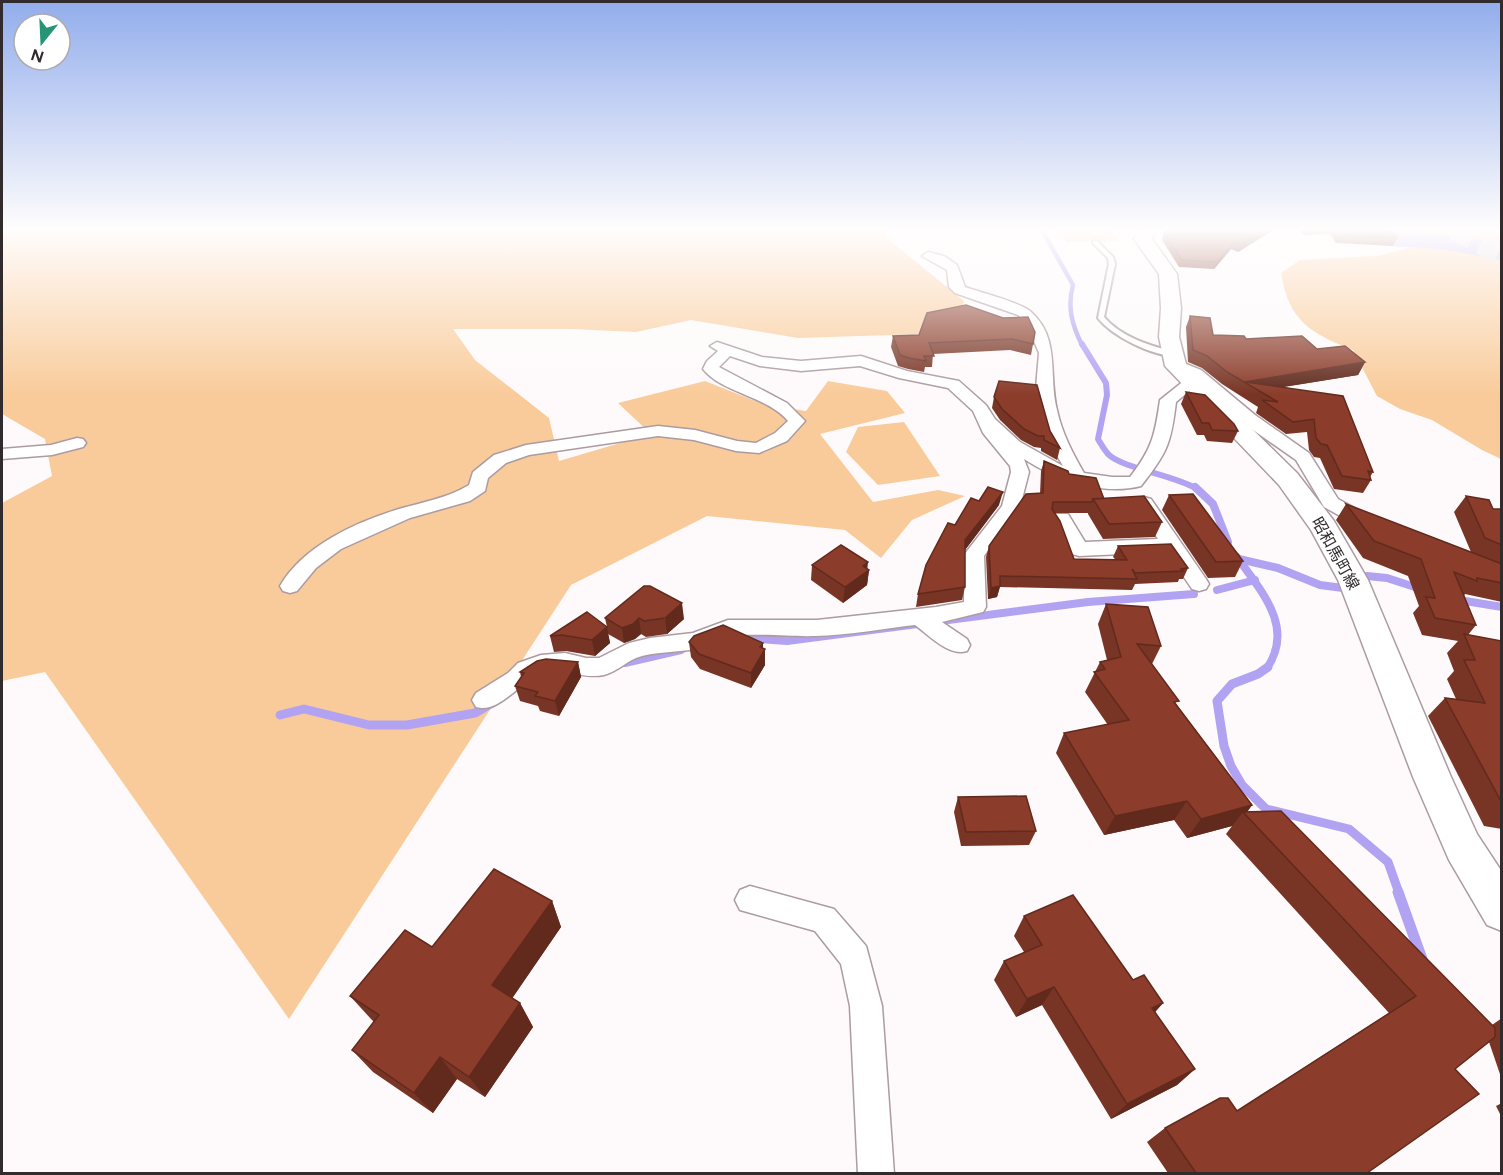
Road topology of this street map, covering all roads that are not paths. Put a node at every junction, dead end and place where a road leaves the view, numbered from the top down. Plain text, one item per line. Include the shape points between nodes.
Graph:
1 (957, 285) edge
2 (1107, 285) edge
3 (1170, 285) edge
4 (1180, 367) junction
5 (988, 422) junction
6 (77, 443) dead end
7 (2, 454) edge
8 (1141, 473) junction
9 (1077, 476) junction
10 (1061, 518) edge
11 (1381, 528) edge
12 (1173, 545) junction
13 (1199, 584) dead end
14 (290, 586) dead end
15 (919, 617) junction
16 (950, 639) dead end
17 (484, 700) dead end
18 (750, 900) dead end
19 (1502, 911) edge
20 (876, 1173) edge

1 - 9 street via 960,290 1004,304 1031,318 1046,353 1044,388 1049,412 1058,442
2 - 4 lane via 1100,317 1105,325
3 - 4 main road via 1169,337
4 - 8 street via 1155,457
4 - 11 street via 1196,373 1249,419 1303,457 1331,502
4 - 19 main road, 昭和馬町線 via 1288,479 1324,527 1353,580 1463,847
5 - 9 street via 1014,446 1060,472
5 - 14 street via 980,408 953,384 904,375 861,361 801,366 760,361 723,348 711,369 778,403 797,421 766,446 736,446 695,435 658,431 526,450 500,459 480,476 478,488 463,497 403,514 334,544 309,563
5 - 15 street via 991,433 1019,465 1011,507 974,555 975,607
6 - 7 street via 52,450
8 - 9 street via 1112,483
8 - 12 street
10 - 12 street via 1079,549
12 - 13 street
15 - 16 street
15 - 17 street via 817,628 728,628 695,640 629,652 602,667 565,662 541,664 526,669
18 - 20 street via 824,919 855,957 866,1006

